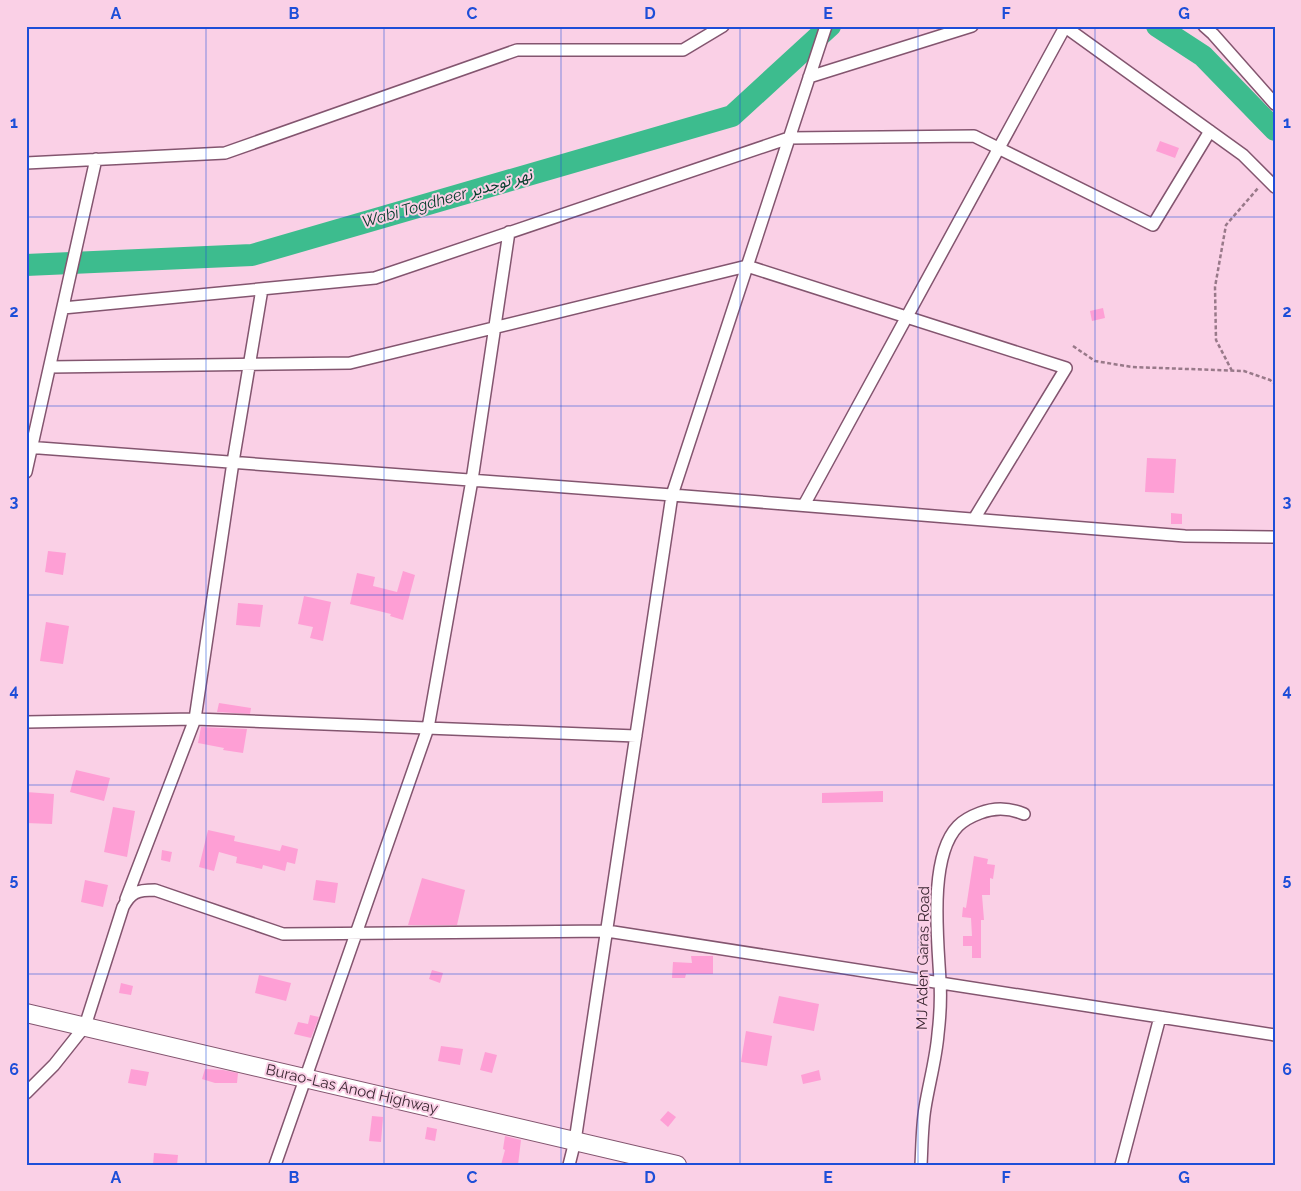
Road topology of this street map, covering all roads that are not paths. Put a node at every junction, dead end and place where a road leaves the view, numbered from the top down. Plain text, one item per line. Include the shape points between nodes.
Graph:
1 (722, 26) edge
2 (826, 26) edge
3 (972, 26) edge
4 (1204, 26) edge
5 (1064, 27) edge
6 (809, 77) junction
7 (1275, 104) edge
8 (1210, 131) junction
9 (789, 138) junction
10 (999, 148) junction
11 (96, 159) junction
12 (26, 163) edge
13 (1275, 187) edge
14 (508, 232) junction
15 (747, 266) junction
16 (262, 289) junction
17 (63, 308) junction
18 (906, 317) junction
19 (495, 328) junction
20 (249, 364) junction
21 (50, 367) junction
22 (29, 447) edge
23 (233, 462) junction
24 (26, 472) edge
25 (472, 480) junction
26 (672, 495) junction
27 (804, 505) junction
28 (974, 519) junction
29 (1275, 537) edge
30 (195, 719) junction
31 (26, 722) edge
32 (428, 728) junction
33 (636, 736) junction
34 (1024, 814) dead end
35 (122, 908) junction
36 (607, 931) junction
37 (357, 933) junction
38 (940, 983) junction
39 (26, 1013) edge
40 (1160, 1017) junction
41 (85, 1026) junction
42 (1275, 1035) edge
43 (305, 1078) junction
44 (26, 1092) edge
45 (575, 1141) junction
46 (275, 1165) edge
47 (569, 1165) edge
48 (677, 1165) edge
49 (921, 1165) edge
50 (1121, 1165) edge

1 - 11 street via 683,50 517,50 225,153
2 - 6 street
3 - 6 street
4 - 7 street
5 - 8 street
5 - 10 street
6 - 9 street
8 - 10 street via 1153,225
8 - 13 street via 1243,154
9 - 10 street via 974,136
9 - 14 street
9 - 15 street
10 - 18 street
11 - 12 street
11 - 17 street
14 - 16 street via 374,278
14 - 19 street
15 - 18 street
15 - 19 street
15 - 26 street
16 - 17 street
16 - 20 street
17 - 21 street
18 - 27 street
18 - 28 street via 1066,368
19 - 20 street via 350,363
19 - 25 street
20 - 21 street
20 - 23 street
21 - 22 street
22 - 23 street
22 - 24 street
23 - 25 street
23 - 30 street
25 - 26 street
25 - 32 street
26 - 27 street
26 - 33 street
27 - 28 street
28 - 29 street via 1185,536
30 - 31 street
30 - 32 street
30 - 35 street
32 - 33 street
32 - 37 street
33 - 36 street
34 - 38 street, MJ Aden Garas Road via 1015,810 987,810 970,817 950,836 941,863 938,892
35 - 37 street via 137,892 155,890 283,934
35 - 41 street
36 - 37 street
36 - 38 street
36 - 45 street
37 - 43 street
38 - 40 street
38 - 49 street, MJ Aden Garas Road via 938,1034 924,1110
39 - 41 highway, Burao-Las Anod Highway
40 - 42 street
40 - 50 street
41 - 43 highway, Burao-Las Anod Highway
41 - 44 street via 54,1065
43 - 45 highway, Burao-Las Anod Highway
43 - 46 street
45 - 47 street
45 - 48 highway, Burao-Las Anod Highway

